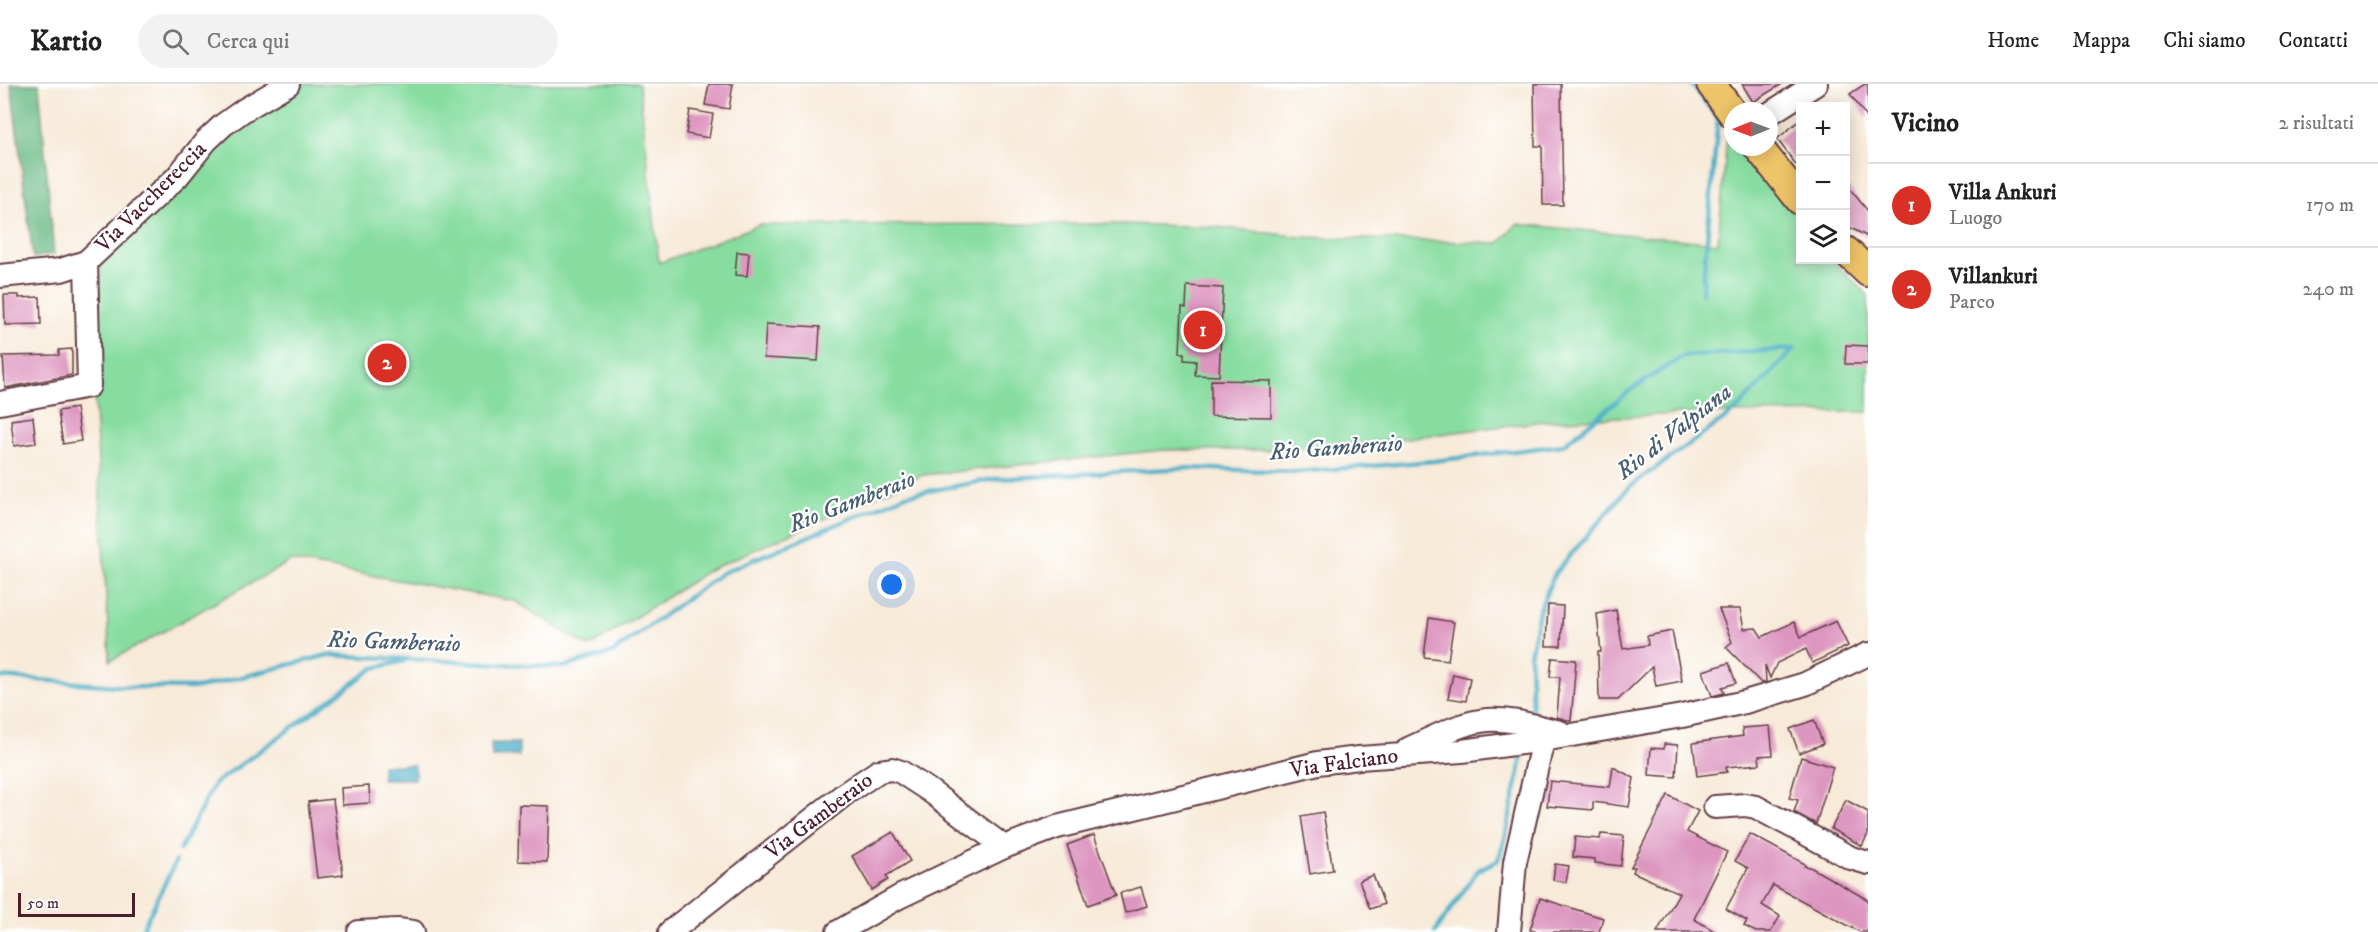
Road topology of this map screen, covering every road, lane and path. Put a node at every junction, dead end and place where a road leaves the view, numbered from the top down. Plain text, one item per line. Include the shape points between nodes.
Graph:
1 (288, 84) edge
2 (1712, 84) edge
3 (1816, 84) edge
4 (1725, 102) edge
5 (1778, 108) edge
6 (1765, 156) edge
7 (1796, 195) edge
8 (1850, 256) edge
9 (86, 262) junction
10 (1868, 272) edge
11 (0, 276) edge
12 (0, 403) edge
13 (1866, 662) edge
14 (1572, 734) junction
15 (1543, 740) junction
16 (1396, 755) junction
17 (1714, 807) dead end
18 (1004, 847) junction
19 (1868, 862) edge
20 (359, 932) edge
21 (412, 932) edge
22 (669, 932) edge
23 (838, 932) edge
24 (1509, 932) edge

1 - 9 street, Via Vacchereccia via 223,125 177,177
2 - 4 main road
3 - 5 street
6 - 7 main road
8 - 10 main road
9 - 11 street, Via Vacchereccia via 61,270
9 - 12 street via 88,386
13 - 14 street, Via Falciano via 1745,702
14 - 15 street, Via Falciano
14 - 16 street via 1485,720 1452,729
15 - 16 street, Via Falciano
15 - 24 street via 1515,862
16 - 18 street, Via Falciano via 1318,763 1263,775 1057,827
17 - 19 street via 1756,807 1851,858
18 - 22 street, Via Gamberaio via 905,775 892,769 879,771
18 - 23 street, Via Falciano via 899,897
20 - 21 street

